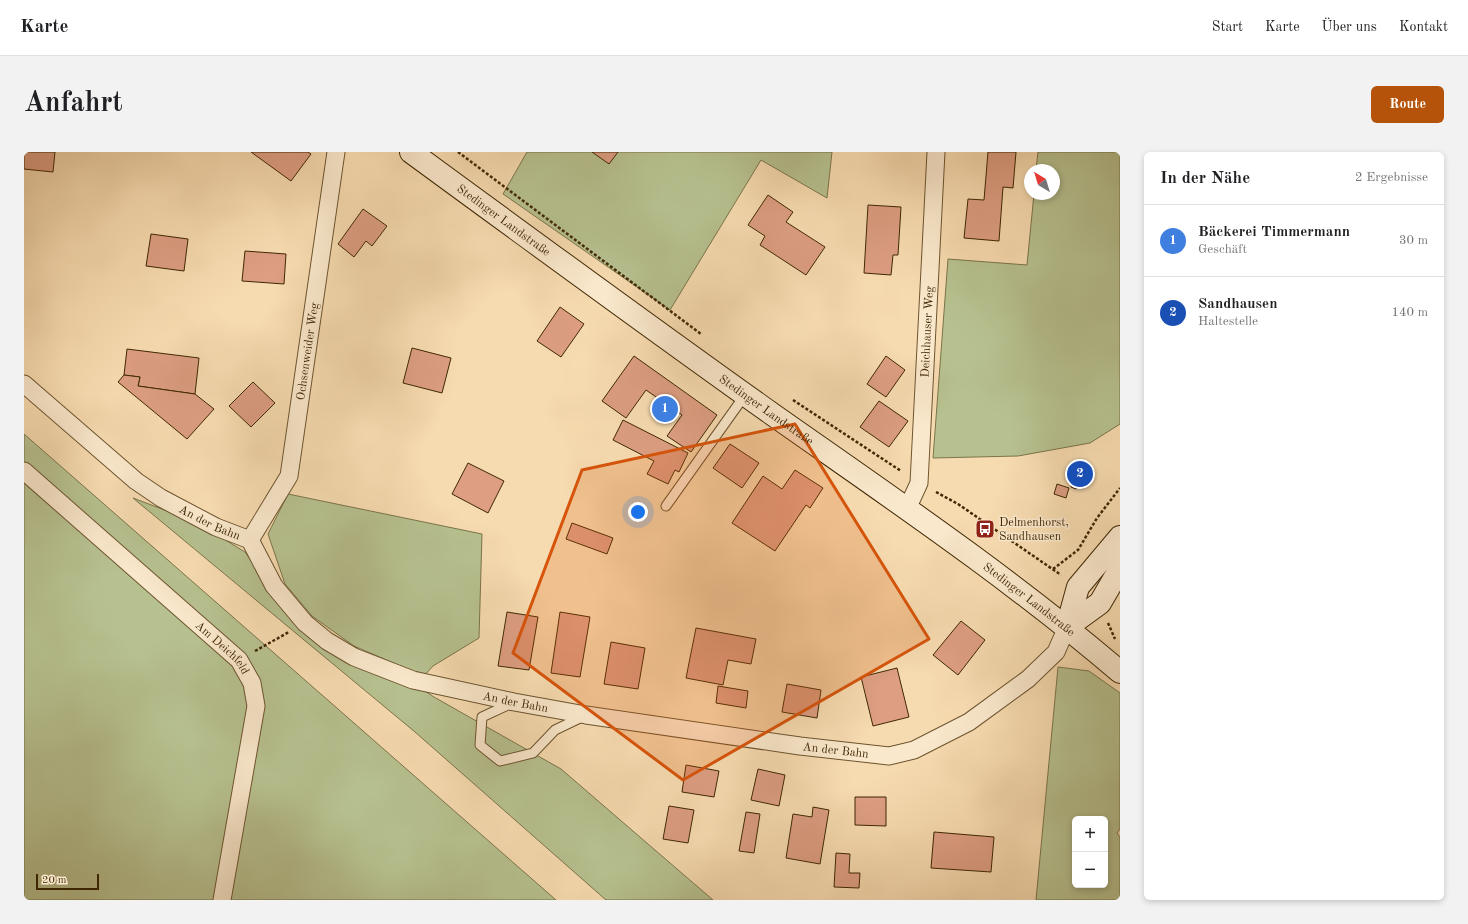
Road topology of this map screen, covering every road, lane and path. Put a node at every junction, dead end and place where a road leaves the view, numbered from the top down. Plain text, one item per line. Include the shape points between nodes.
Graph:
1 (336, 152) edge
2 (411, 152) edge
3 (458, 152) edge
4 (936, 152) edge
5 (706, 338) dead end
6 (24, 384) edge
7 (745, 394) junction
8 (789, 398) dead end
9 (24, 471) edge
10 (919, 483) junction
11 (1120, 488) edge
12 (666, 506) dead end
13 (907, 509) junction
14 (1120, 537) edge
15 (250, 540) junction
16 (1120, 555) edge
17 (305, 623) junction
18 (1067, 627) junction
19 (240, 660) junction
20 (1120, 672) edge
21 (514, 702) junction
22 (586, 715) junction
23 (222, 900) edge

1 - 15 street, Ochsenweider Weg via 289,476
2 - 7 main road, Stedinger Landstraße
3 - 5 path
4 - 10 street, Deichhauser Weg
6 - 15 street, An der Bahn via 136,481 161,498 216,527
7 - 12 lane
7 - 13 main road, Stedinger Landstraße
8 - 10 path
9 - 19 street, Am Deichfeld
10 - 11 path via 958,504 1053,569 1078,550 1097,518
10 - 13 street, Deichhauser Weg
13 - 18 main road, Stedinger Landstraße
14 - 18 main road via 1078,587
15 - 17 street, An der Bahn via 274,586
16 - 18 main road via 1118,572 1100,603
17 - 19 path
17 - 21 street, An der Bahn via 354,658 413,680
18 - 20 main road, Stedinger Landstraße
18 - 22 street, An der Bahn via 1056,652 1034,674 969,722 914,750 889,756 800,746
19 - 23 street, Am Deichfeld via 252,683 256,706
21 - 22 street, An der Bahn
21 - 22 lane via 482,717 480,745 500,761 533,753 555,730

